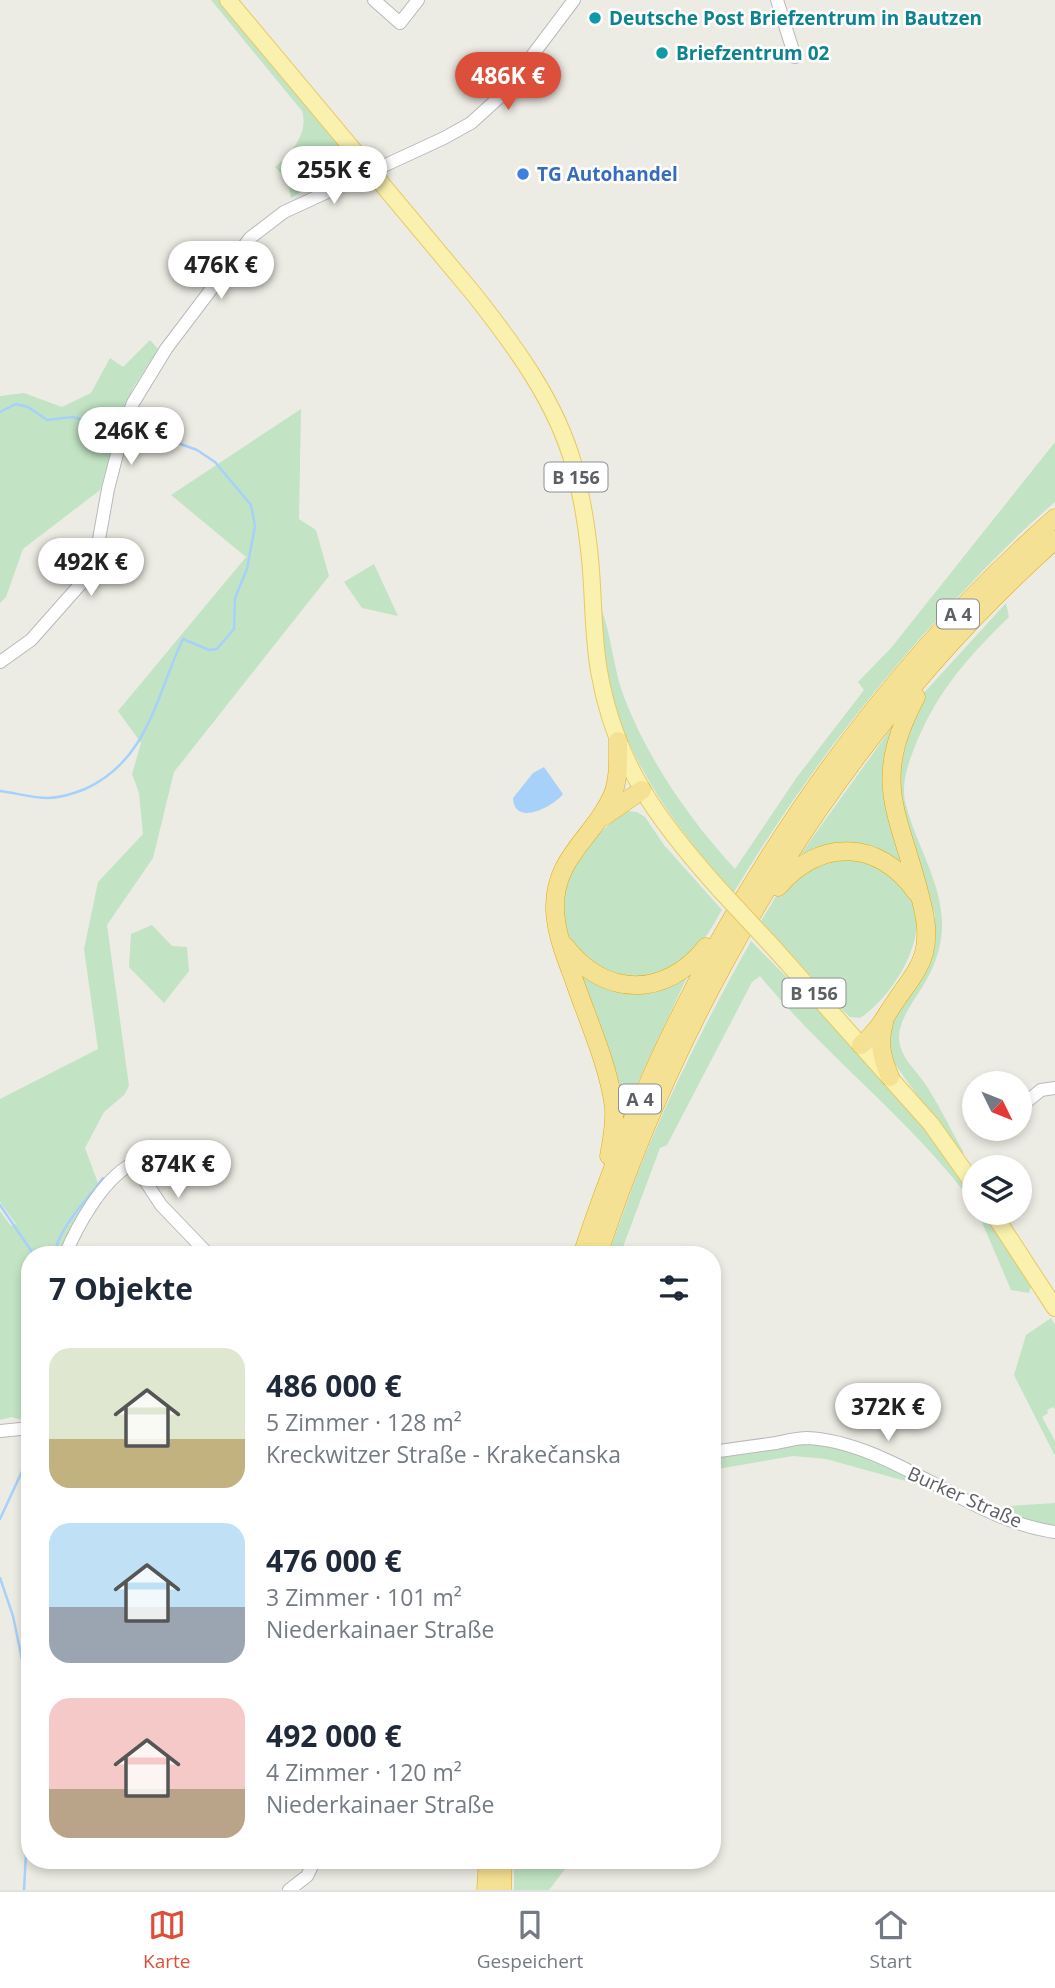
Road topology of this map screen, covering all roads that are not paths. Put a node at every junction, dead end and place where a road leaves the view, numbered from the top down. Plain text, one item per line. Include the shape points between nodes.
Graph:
1 (228, 0) edge
2 (374, 0) edge
3 (418, 0) edge
4 (574, 0) edge
5 (777, 0) edge
6 (795, 57) dead end
7 (346, 142) junction
8 (371, 171) junction
9 (325, 192) junction
10 (1055, 518) edge
11 (1055, 540) edge
12 (0, 662) edge
13 (933, 666) junction
14 (618, 741) junction
15 (642, 790) junction
16 (593, 826) junction
17 (921, 899) junction
18 (740, 902) junction
19 (740, 937) junction
20 (562, 942) junction
21 (896, 1000) junction
22 (884, 1022) junction
23 (858, 1042) junction
24 (890, 1077) junction
25 (1055, 1088) edge
26 (1032, 1097) edge
27 (962, 1168) edge
28 (606, 1184) junction
29 (1001, 1225) edge
30 (70, 1246) edge
31 (200, 1246) edge
32 (585, 1246) edge
33 (601, 1246) edge
34 (1053, 1299) edge
35 (21, 1428) edge
36 (0, 1430) edge
37 (721, 1451) edge
38 (1055, 1532) edge
39 (310, 1869) edge
40 (487, 1869) edge
41 (503, 1869) edge
42 (289, 1890) edge
43 (486, 1890) edge
44 (502, 1890) edge

1 - 7 main road, B 156
2 - 3 street via 400,23
4 - 8 street via 489,108 443,138
5 - 6 street
7 - 8 main road, B 156
7 - 9 street via 345,164
8 - 9 street
8 - 14 main road, B 156 via 506,335 554,416 573,464 584,513 599,669
9 - 12 street via 284,212 250,237 166,349 125,423 96,556 85,579 31,640
10 - 18 highway, A 4 via 999,570 901,677 816,788
11 - 13 highway, A 4
13 - 17 highway via 902,724 891,775 895,812
13 - 19 highway, A 4 via 828,797
14 - 15 main road, B 156
14 - 16 highway via 616,783
15 - 16 highway
15 - 23 main road, B 156, bridge via 720,890
16 - 20 highway via 568,859 559,880 555,910
17 - 19 highway via 903,875 881,859 854,851 827,853 788,876
17 - 21 highway via 927,928 924,954
18 - 20 highway via 694,962 652,984 625,984 600,976 580,963
18 - 28 highway, A 4 via 679,1016
19 - 33 highway, A 4 via 663,1087
20 - 28 highway via 612,1095 614,1128
21 - 22 highway
21 - 23 highway
22 - 23 highway
22 - 24 highway via 881,1054
23 - 24 main road, B 156
24 - 27 main road, B 156
25 - 26 street
28 - 32 highway, A 4
29 - 34 main road
30 - 31 street via 88,1212 130,1165
35 - 36 street
37 - 38 street, Burker Straße via 805,1438 831,1441 883,1460 1010,1520
39 - 42 street
40 - 43 highway
41 - 44 highway

